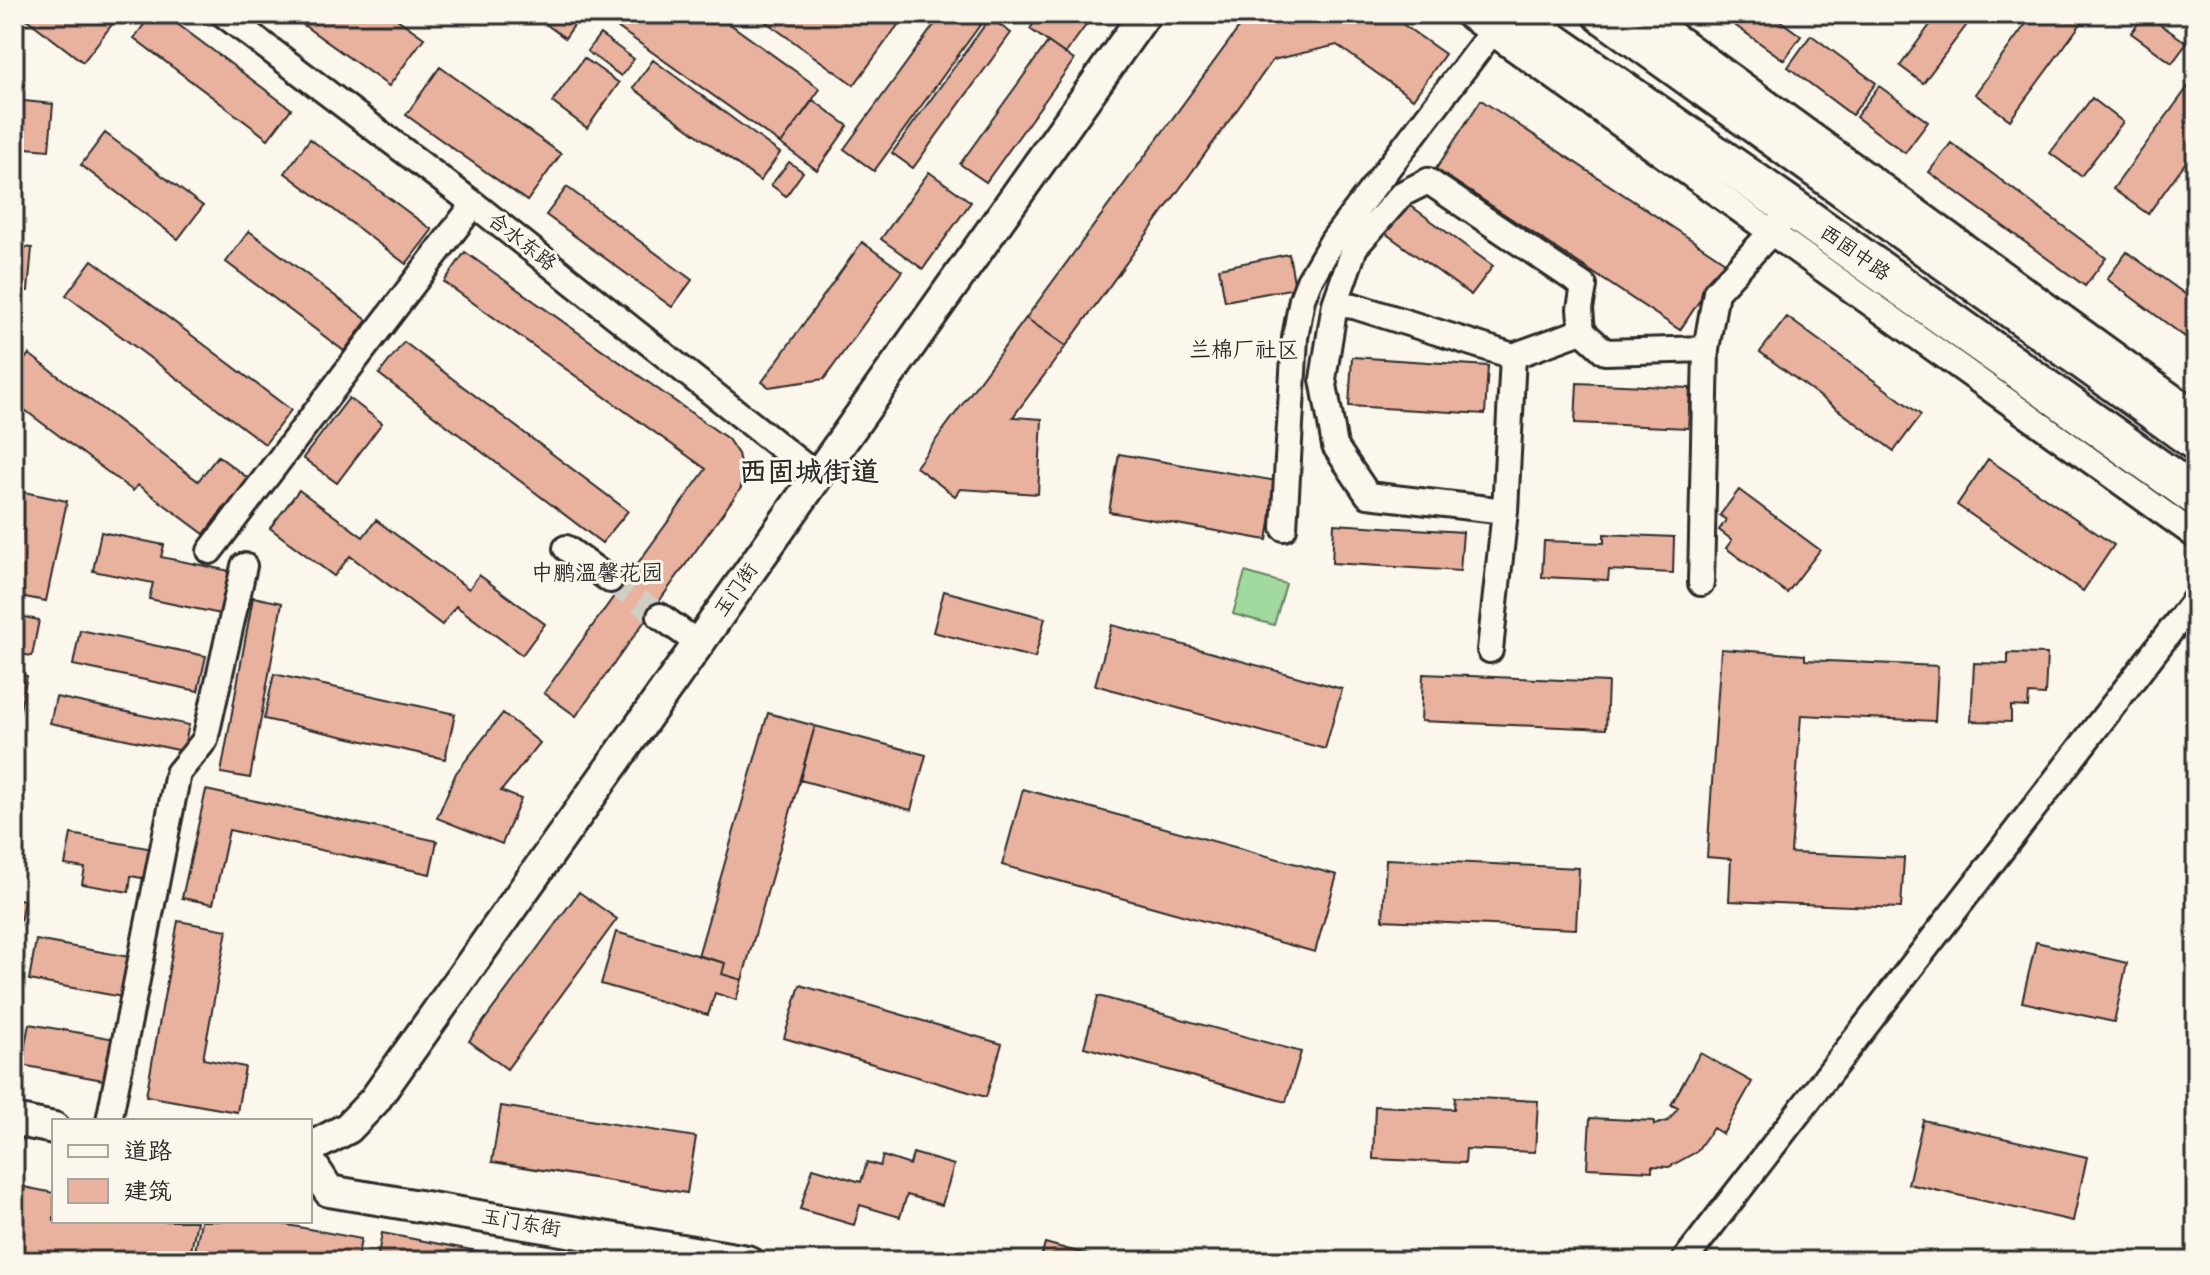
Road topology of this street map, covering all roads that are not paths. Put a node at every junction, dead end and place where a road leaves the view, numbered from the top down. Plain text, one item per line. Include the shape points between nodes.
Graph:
1 (223, 14) edge
2 (1145, 14) edge
3 (1466, 14) edge
4 (1603, 14) edge
5 (1645, 14) edge
6 (1503, 20) edge
7 (474, 204) junction
8 (1782, 221) junction
9 (1335, 304) junction
10 (1582, 331) junction
11 (1706, 349) junction
12 (1513, 356) junction
13 (2196, 414) edge
14 (2196, 441) edge
15 (817, 476) junction
16 (2196, 496) edge
17 (1505, 511) junction
18 (1284, 528) dead end
19 (2196, 536) edge
20 (566, 548) dead end
21 (210, 551) dead end
22 (244, 566) dead end
23 (610, 580) tunnel mouth
24 (1701, 583) dead end
25 (2196, 598) edge
26 (660, 616) tunnel mouth
27 (699, 644) junction
28 (1490, 650) dead end
29 (109, 1119) edge
30 (14, 1120) edge
31 (52, 1128) edge
32 (312, 1147) edge
33 (312, 1165) edge
34 (747, 1261) edge
35 (1684, 1261) edge

1 - 7 street, 合水东路
2 - 15 street, 玉门街
3 - 6 street
4 - 14 main road
5 - 13 street
6 - 8 main road, 西固中路
6 - 18 street via 1333,240 1309,281 1295,338
7 - 15 street, 合水东路
7 - 21 street
8 - 11 street via 1716,292
8 - 16 main road, 西固中路
8 - 19 street
9 - 10 street via 1355,247 1402,194 1428,181 1584,286
9 - 12 street
9 - 17 street via 1323,379 1335,446 1368,495
10 - 11 street via 1605,352
10 - 12 street
11 - 24 street
12 - 17 street
15 - 27 street, 玉门街
17 - 28 street
20 - 23 street
22 - 29 street via 205,740 178,773
25 - 35 street
26 - 27 street
27 - 32 street, 玉门街 via 374,1101 348,1128
30 - 31 street
33 - 34 street, 玉门东街 via 329,1191

